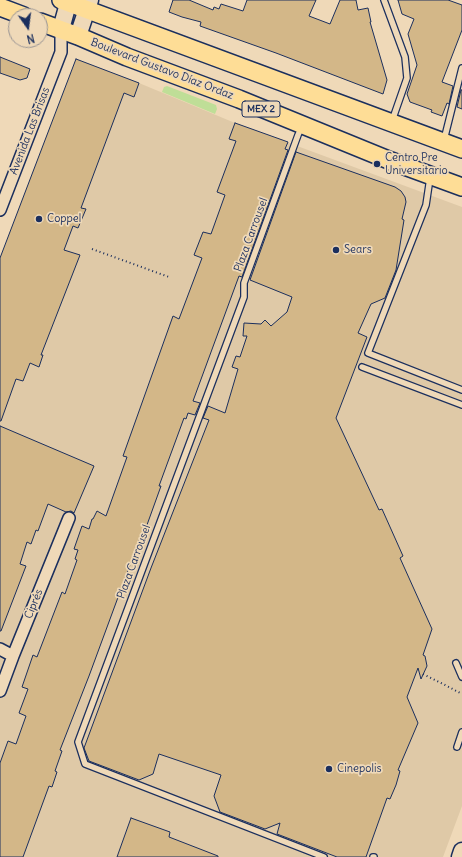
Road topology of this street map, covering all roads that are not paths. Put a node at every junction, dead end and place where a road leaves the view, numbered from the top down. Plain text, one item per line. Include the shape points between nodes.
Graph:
1 (384, 0) edge
2 (66, 1) edge
3 (89, 5) edge
4 (48, 25) edge
5 (61, 29) junction
6 (78, 36) junction
7 (61, 52) junction
8 (462, 68) edge
9 (391, 123) junction
10 (302, 126) junction
11 (443, 142) junction
12 (462, 149) edge
13 (430, 175) junction
14 (462, 187) edge
15 (0, 210) edge
16 (362, 367) dead end
17 (462, 390) edge
18 (462, 405) edge
19 (69, 518) dead end
20 (0, 649) edge
21 (13, 656) junction
22 (456, 663) dead end
23 (462, 677) edge
24 (0, 691) edge
25 (462, 732) edge
26 (457, 747) dead end
27 (462, 851) edge
28 (324, 857) edge
29 (460, 857) edge

1 - 9 lane via 404,57 407,78
2 - 3 main road
2 - 5 main road
3 - 6 main road
3 - 9 main road
4 - 5 main road, Boulevard Gustavo Díaz Ordaz / MEX 2
5 - 6 main road, Boulevard Gustavo Díaz Ordaz / MEX 2
5 - 7 street, Avenida Las Brisas
6 - 7 street, Avenida Las Brisas
6 - 10 main road, Boulevard Gustavo Díaz Ordaz / MEX 2
7 - 15 street, Avenida Las Brisas
8 - 11 lane
9 - 11 main road
10 - 13 main road, Boulevard Gustavo Díaz Ordaz / MEX 2
10 - 28 lane, Plaza Carrousel via 244,283 244,297 78,742 85,764
11 - 12 main road
13 - 14 main road, Boulevard Gustavo Díaz Ordaz / MEX 2
13 - 17 lane via 426,205 368,353
16 - 18 lane
19 - 21 street, Ciprés
20 - 21 street
21 - 24 street, Ciprés
22 - 23 lane
25 - 26 lane
27 - 29 main road

